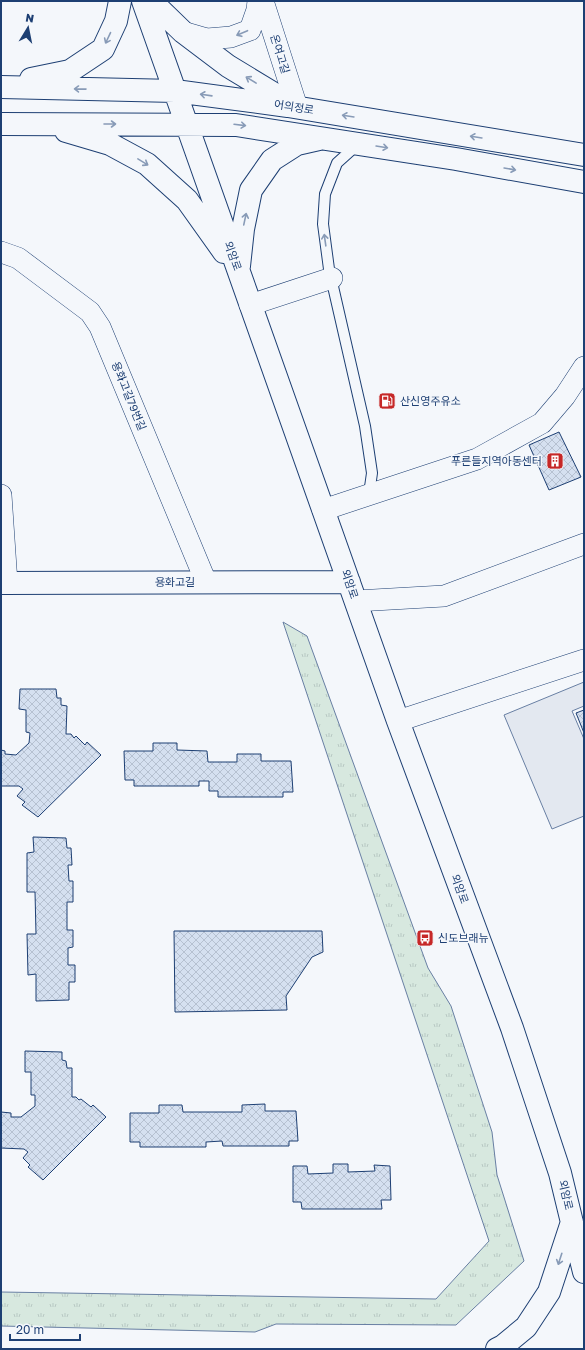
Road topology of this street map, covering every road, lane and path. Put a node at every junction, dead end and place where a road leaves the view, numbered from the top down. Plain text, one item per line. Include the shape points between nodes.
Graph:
1 (120, 1) edge
2 (143, 1) edge
3 (151, 1) edge
4 (258, 1) edge
5 (263, 1) edge
6 (183, 32) junction
7 (1, 86) edge
8 (175, 91) junction
9 (297, 107) junction
10 (1, 124) edge
11 (27, 124) junction
12 (186, 124) junction
13 (324, 138) junction
14 (359, 144) junction
15 (584, 155) edge
16 (584, 182) edge
17 (1, 252) edge
18 (238, 271) junction
19 (332, 278) junction
20 (250, 305) junction
21 (584, 367) edge
22 (369, 494) junction
23 (1, 495) edge
24 (323, 510) junction
25 (584, 544) edge
26 (206, 582) junction
27 (4, 583) edge
28 (352, 592) junction
29 (584, 660) edge
30 (398, 721) junction
31 (581, 1234) edge
32 (584, 1272) edge
33 (497, 1349) edge

1 -> 7 main road via 116,21 103,49 70,70
2 - 8 main road, 외암로
3 - 6 main road
4 -> 6 street via 250,30 231,38 207,39
5 - 9 street, 온여고길
9 -> 6 main road via 228,66
8 -> 7 main road, 어의정로
9 -> 8 main road, 어의정로
8 - 12 main road, 외암로
15 -> 9 main road, 어의정로
10 - 11 main road
11 -> 12 main road
11 -> 18 main road via 69,132 110,144 147,164 186,200
12 -> 13 main road via 236,125
12 - 18 main road, 외암로
13 - 14 main road
18 -> 13 main road via 251,190 272,160 297,144
14 -> 16 main road
19 -> 14 lane via 323,224 325,194 337,163
17 - 26 street, 용화고길79번길 via 18,258 90,312 100,327
18 - 20 main road, 외암로
19 - 20 street
19 - 22 lane via 365,426 372,473
20 - 24 main road, 외암로
21 - 22 street via 565,396 542,423 476,459
22 - 24 street
23 - 27 street
24 - 28 main road, 외암로
25 - 28 street via 444,596
26 - 27 main road, 용화고길
26 - 28 main road, 용화고길
28 - 30 main road, 외암로
29 - 30 street
30 - 31 main road, 외암로 via 512,1028
31 - 32 main road, 외암로
31 -> 33 main road via 526,1327

